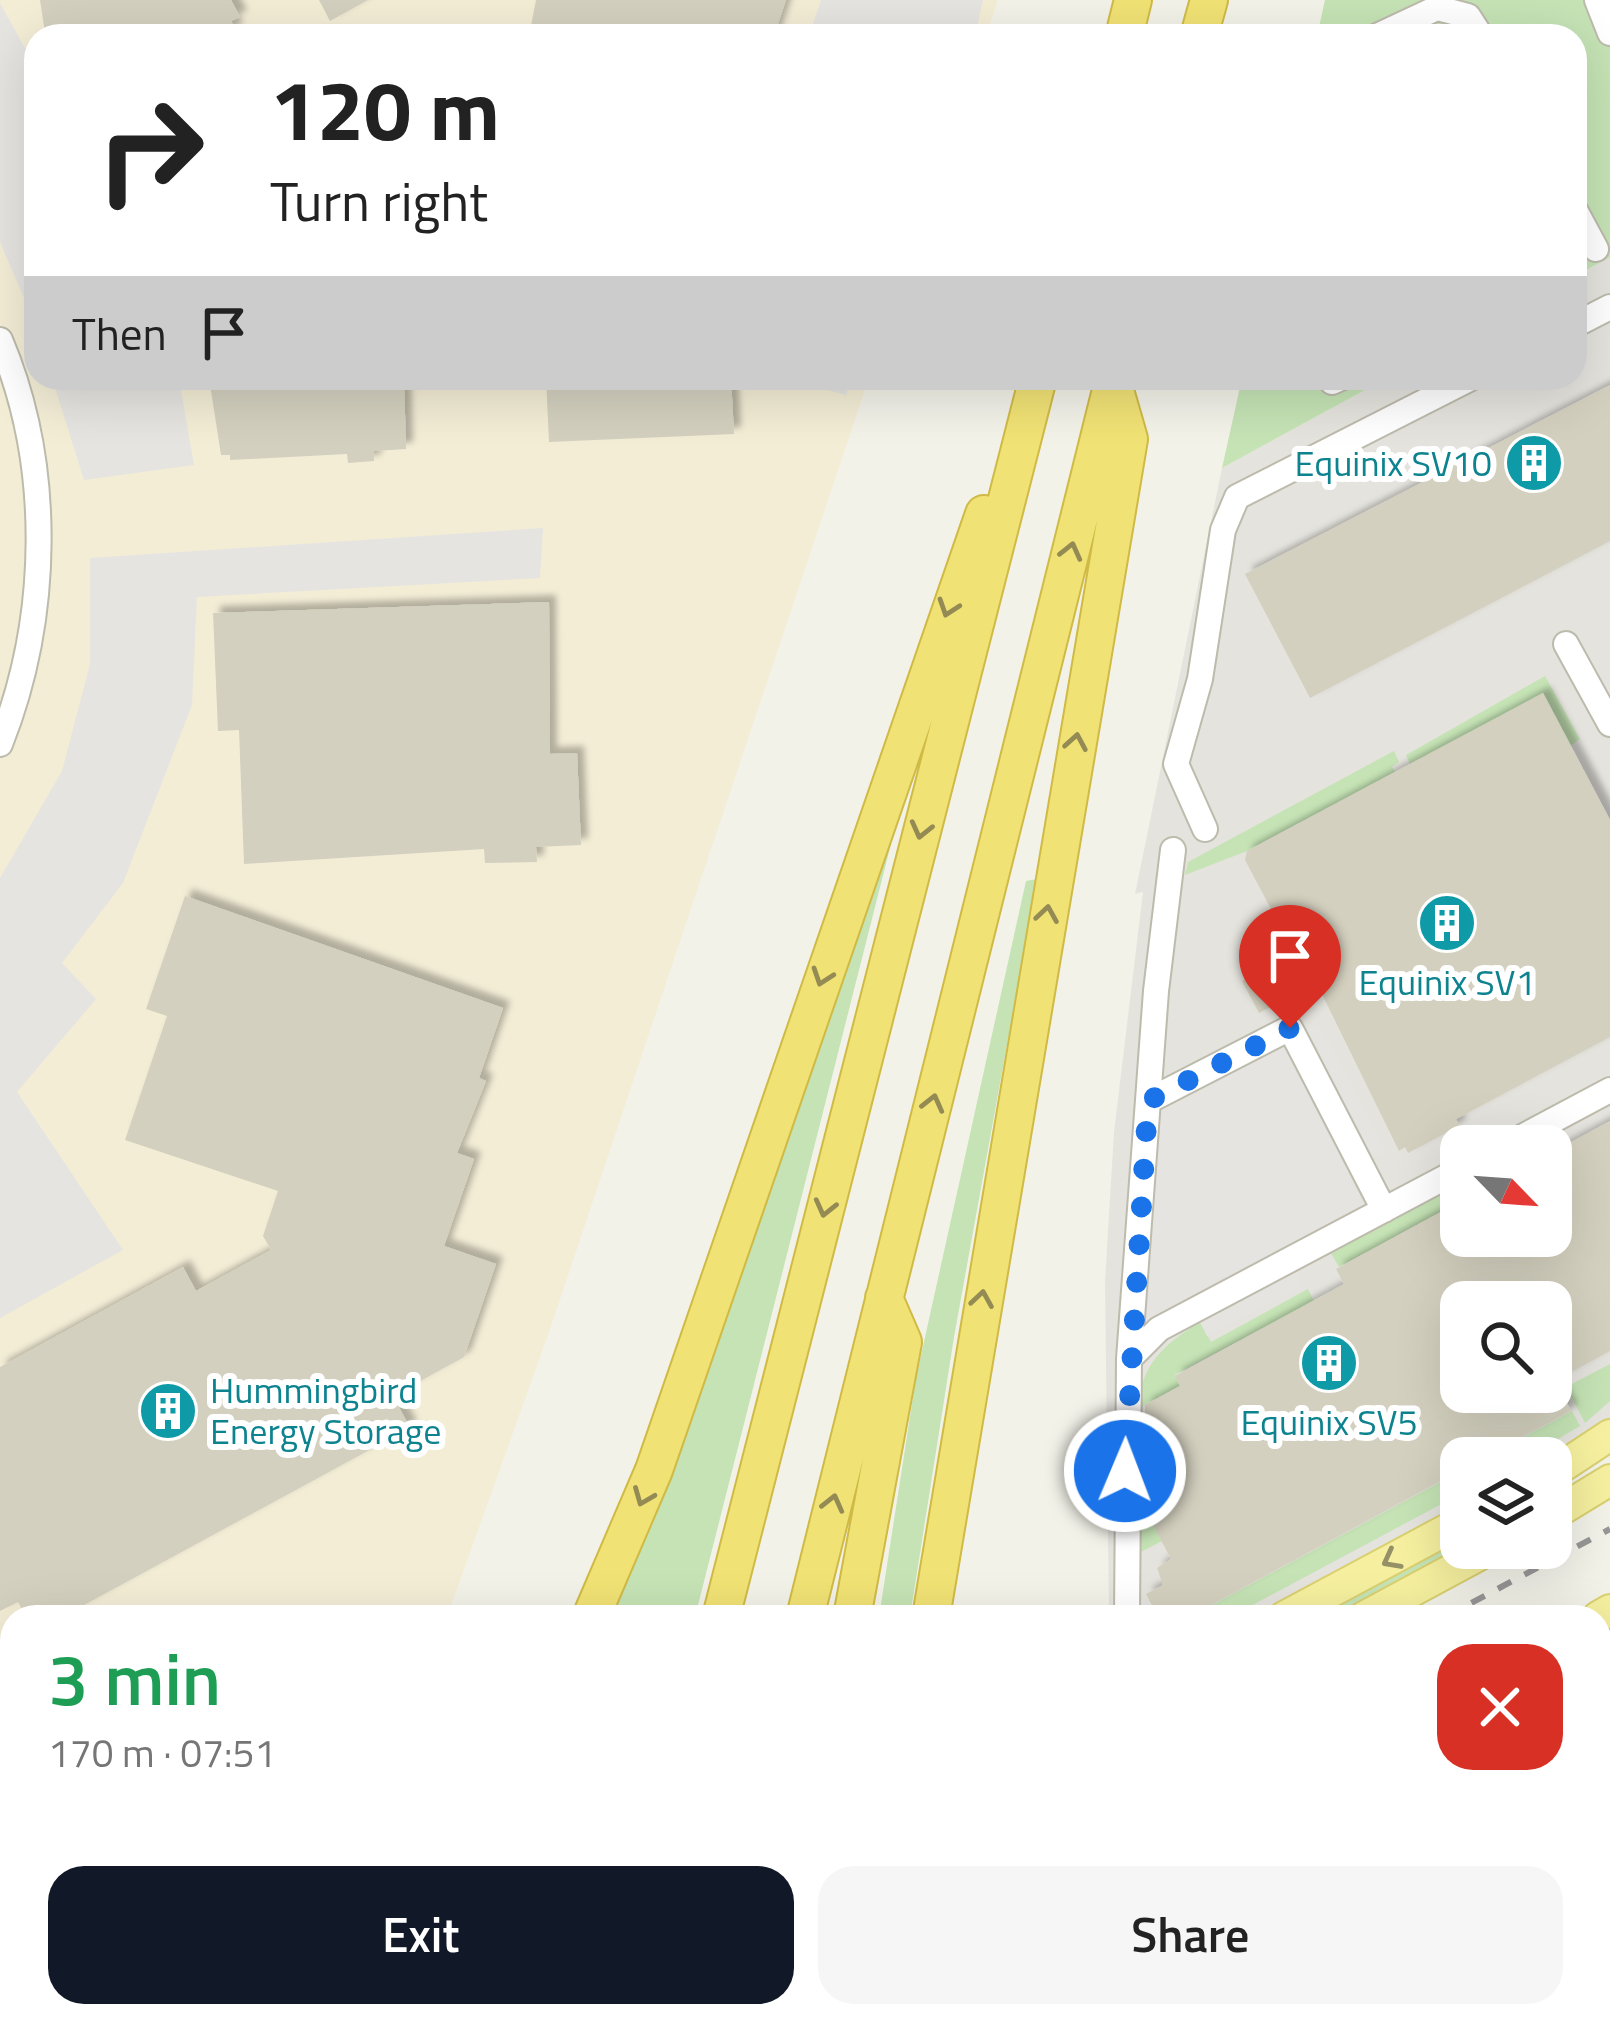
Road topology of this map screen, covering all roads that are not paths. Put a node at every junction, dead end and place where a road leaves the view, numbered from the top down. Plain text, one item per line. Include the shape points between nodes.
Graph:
1 (1598, 0) edge
2 (1403, 24) edge
3 (1473, 24) edge
4 (1610, 33) edge
5 (0, 340) edge
6 (1035, 390) edge
7 (1112, 390) edge
8 (1116, 390) edge
9 (1448, 390) edge
10 (1016, 466) junction
11 (1566, 644) dead end
12 (1600, 682) edge
13 (1610, 724) edge
14 (0, 744) edge
15 (1205, 829) dead end
16 (1173, 850) dead end
17 (1610, 1090) edge
18 (1148, 1101) junction
19 (1544, 1125) edge
20 (1440, 1180) edge
21 (1384, 1210) junction
22 (884, 1298) junction
23 (1129, 1359) junction
24 (1610, 1436) edge
25 (1572, 1460) edge
26 (1610, 1480) edge
27 (1572, 1503) edge
28 (1440, 1533) edge
29 (1453, 1569) edge
30 (596, 1605) edge
31 (725, 1605) edge
32 (808, 1605) edge
33 (854, 1605) edge
34 (933, 1605) edge
35 (1127, 1605) edge
36 (1306, 1605) edge
37 (1386, 1605) edge

1 - 4 street
2 - 3 street via 1437,8
5 - 14 street via 30,435 39,508 29,645
6 - 10 highway
22 -> 7 highway
34 -> 8 highway via 1129,439
9 - 15 street via 1238,497 1223,530 1200,679 1176,764
10 -> 30 highway via 976,527 653,1470
10 -> 31 highway
11 - 12 street
12 - 13 street
16 - 18 street
17 - 19 street
18 - 21 street via 1290,1028
18 - 23 street
20 - 21 street
21 - 23 street via 1159,1329
32 -> 22 highway
22 - 33 highway via 903,1342
23 - 35 street
24 - 25 main road
26 - 27 main road
28 -> 36 main road
29 - 37 main road

